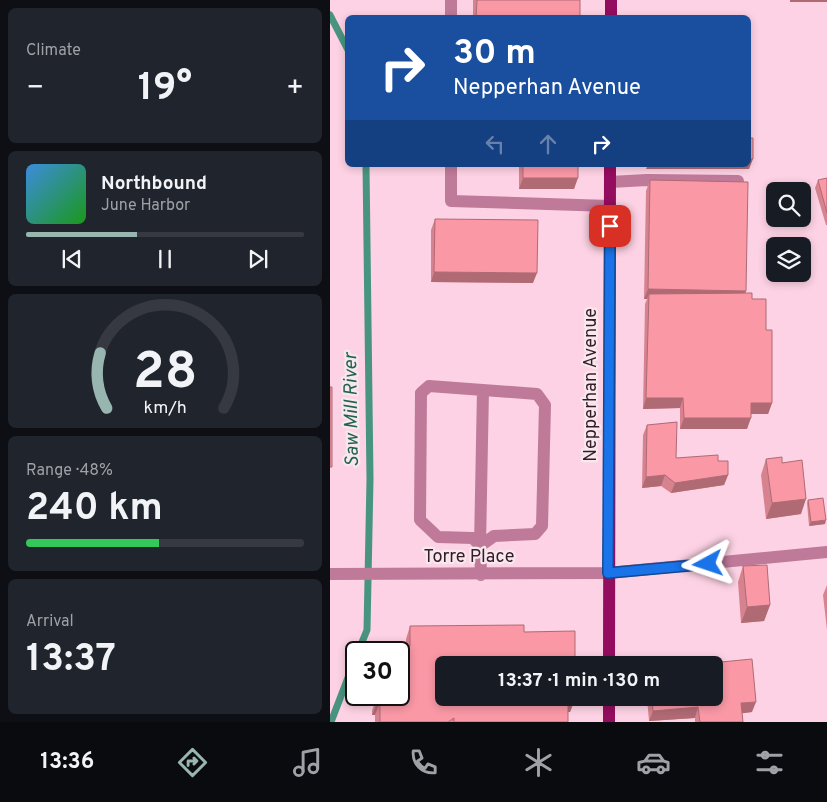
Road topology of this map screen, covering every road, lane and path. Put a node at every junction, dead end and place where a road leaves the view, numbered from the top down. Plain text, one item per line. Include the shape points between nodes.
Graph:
1 (451, 0) edge
2 (611, 0) edge
3 (451, 15) edge
4 (611, 15) edge
5 (451, 167) edge
6 (610, 167) edge
7 (738, 181) edge
8 (610, 182) junction
9 (610, 206) junction
10 (482, 390) junction
11 (480, 546) junction
12 (827, 552) edge
13 (608, 573) junction
14 (330, 574) edge
15 (481, 575) junction
16 (609, 656) edge
17 (609, 706) edge
18 (609, 722) edge

1 - 3 street
2 - 4 main road
5 - 9 street via 451,200
6 - 8 main road, Nepperhan Avenue
7 - 8 street
8 - 9 main road, Nepperhan Avenue
9 - 13 main road, Nepperhan Avenue
10 - 11 street
10 - 11 street via 537,394 545,405 542,526 535,534 494,536
10 - 11 street via 429,386 421,393 420,520 438,537 473,538
11 - 15 street
12 - 13 street, Torre Place
13 - 15 street, Torre Place
13 - 16 main road, Nepperhan Avenue
14 - 15 street, Torre Place
17 - 18 main road

